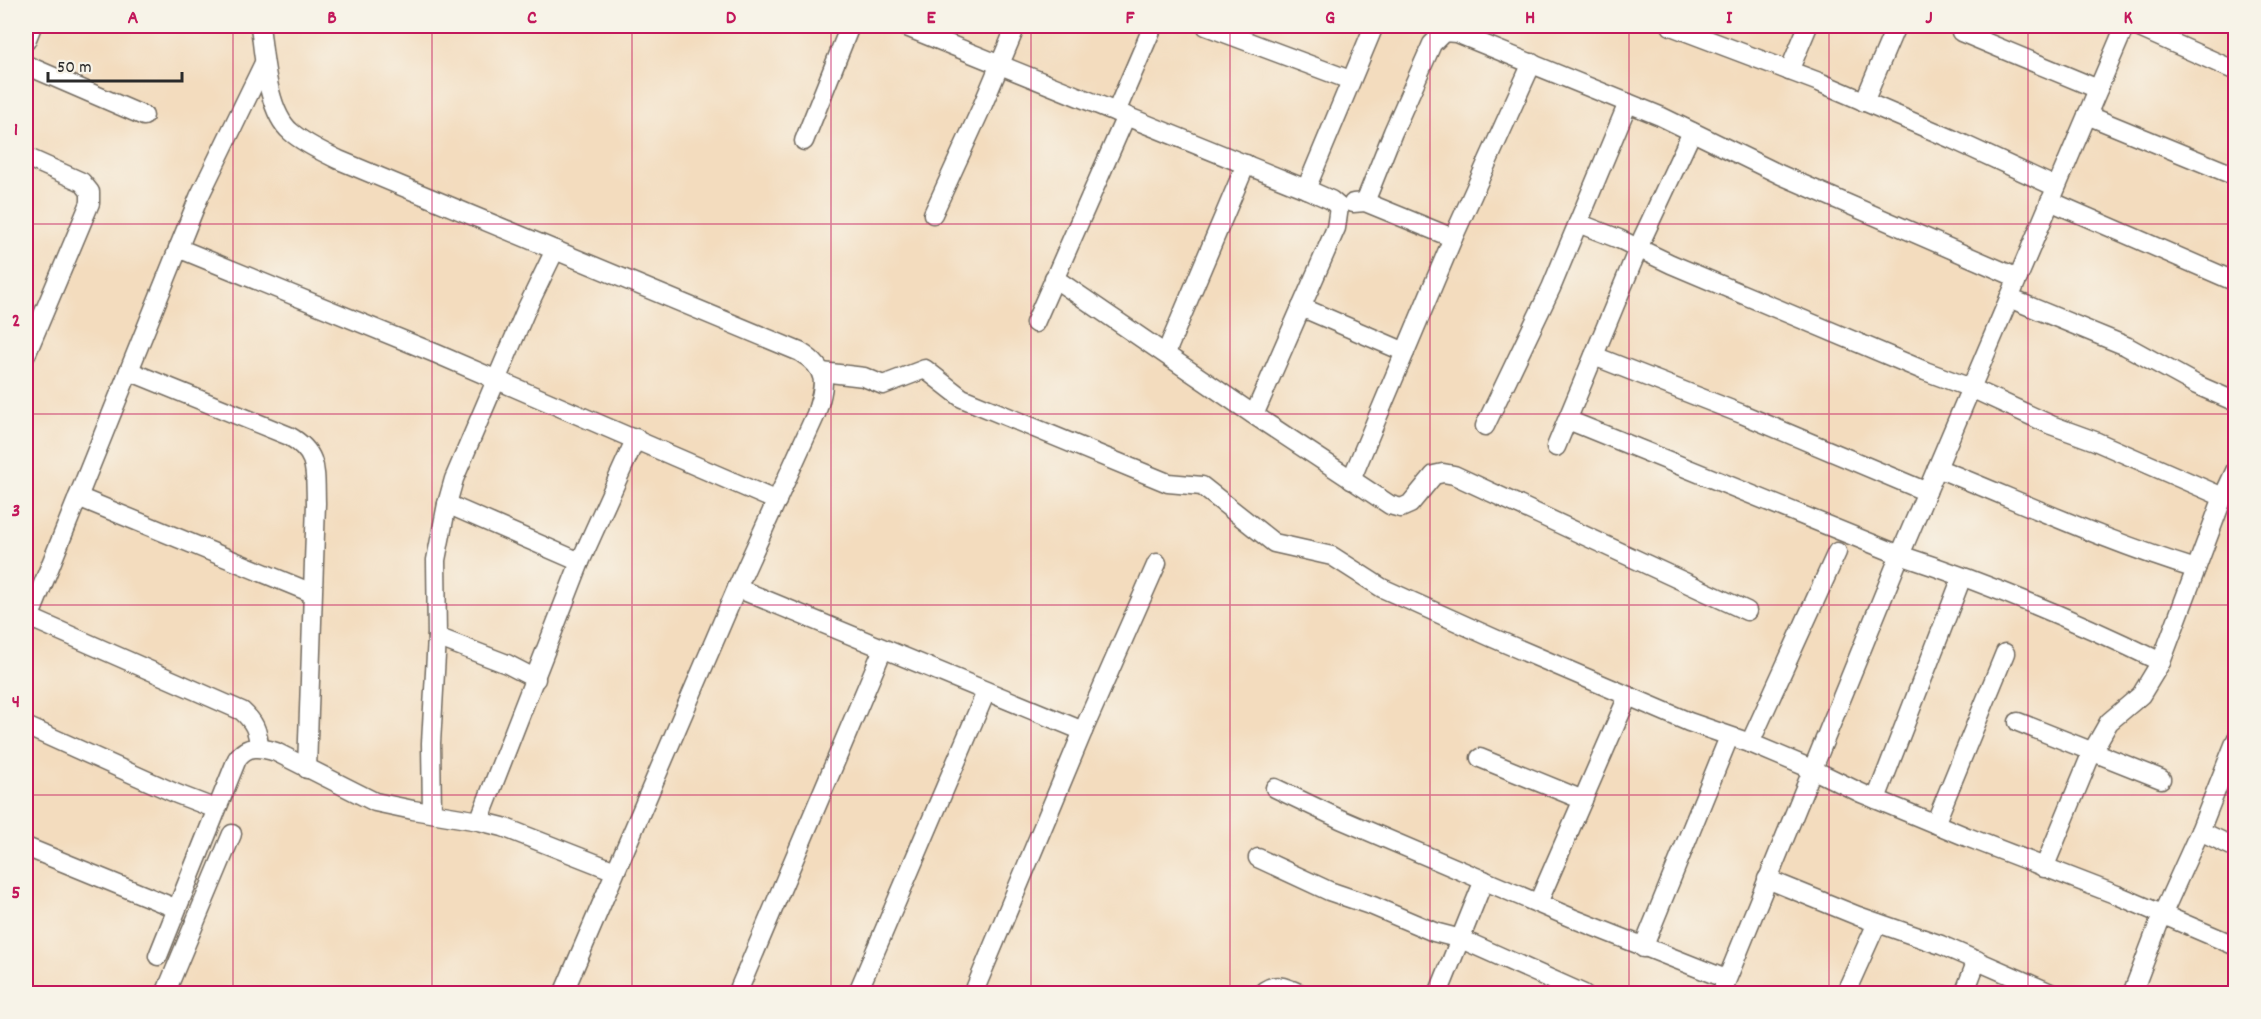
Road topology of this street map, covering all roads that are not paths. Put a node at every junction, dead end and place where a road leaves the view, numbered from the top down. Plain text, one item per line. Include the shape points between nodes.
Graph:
1 (260, 26) edge
2 (850, 26) edge
3 (904, 26) edge
4 (1016, 26) edge
5 (1152, 26) edge
6 (1206, 26) edge
7 (1374, 26) edge
8 (1671, 26) edge
9 (1809, 26) edge
10 (1896, 26) edge
11 (2125, 26) edge
12 (2135, 26) edge
13 (1961, 32) dead end
14 (264, 63) junction
15 (1532, 63) junction
16 (26, 65) edge
17 (999, 65) junction
18 (1789, 71) junction
19 (2235, 71) edge
20 (1350, 80) junction
21 (2098, 89) junction
22 (1864, 102) junction
23 (1628, 103) junction
24 (1121, 114) junction
25 (144, 116) dead end
26 (2087, 116) junction
27 (1692, 132) junction
28 (804, 141) dead end
29 (26, 157) edge
30 (1246, 164) junction
31 (2233, 175) dead end
32 (1306, 189) junction
33 (2053, 194) junction
34 (1365, 202) junction
35 (1340, 207) junction
36 (933, 214) dead end
37 (1578, 223) junction
38 (1453, 238) junction
39 (178, 248) junction
40 (1638, 249) junction
41 (555, 250) junction
42 (1054, 278) junction
43 (2018, 278) junction
44 (2235, 282) edge
45 (2009, 298) junction
46 (1301, 307) junction
47 (1035, 323) dead end
48 (1405, 352) junction
49 (1166, 353) junction
50 (26, 355) edge
51 (1594, 356) junction
52 (129, 371) junction
53 (822, 372) junction
54 (497, 381) junction
55 (1971, 388) junction
56 (2235, 402) edge
57 (1254, 415) junction
58 (1569, 420) junction
59 (1485, 426) dead end
60 (636, 438) junction
61 (1556, 447) dead end
62 (1937, 468) junction
63 (2235, 469) edge
64 (1351, 480) junction
65 (1927, 492) junction
66 (78, 496) junction
67 (2223, 497) junction
68 (777, 501) junction
69 (447, 504) junction
70 (1837, 552) dead end
71 (1900, 555) junction
72 (580, 562) junction
73 (1157, 563) dead end
74 (2196, 569) junction
75 (1962, 577) junction
76 (737, 588) junction
77 (312, 592) junction
78 (1747, 610) dead end
79 (27, 620) edge
80 (437, 637) junction
81 (883, 649) junction
82 (2005, 653) dead end
83 (2161, 662) junction
84 (536, 679) junction
85 (986, 692) junction
86 (1628, 696) junction
87 (2018, 722) dead end
88 (26, 726) edge
89 (1083, 731) junction
90 (1729, 737) junction
91 (2235, 740) edge
92 (1750, 743) junction
93 (259, 747) junction
94 (2092, 752) junction
95 (1480, 758) dead end
96 (307, 768) junction
97 (1814, 770) junction
98 (2161, 779) dead end
99 (1275, 788) dead end
100 (1876, 799) junction
101 (1583, 800) junction
102 (216, 809) junction
103 (432, 812) junction
104 (479, 820) junction
105 (1935, 824) junction
106 (2200, 831) junction
107 (232, 834) dead end
108 (26, 847) edge
109 (2235, 848) edge
110 (1258, 858) dead end
111 (2044, 868) junction
112 (615, 872) junction
113 (1767, 879) junction
114 (1484, 880) junction
115 (1538, 903) junction
116 (176, 908) junction
117 (2162, 915) junction
118 (1877, 923) junction
119 (1461, 939) junction
120 (2235, 946) edge
121 (1643, 948) junction
122 (158, 956) dead end
123 (1977, 960) junction
124 (1724, 986) edge
125 (165, 993) edge
126 (563, 993) edge
127 (737, 993) edge
128 (857, 993) edge
129 (974, 993) edge
130 (1261, 993) edge
131 (1301, 993) edge
132 (1438, 993) edge
133 (1584, 993) edge
134 (1845, 993) edge
135 (1964, 993) edge
136 (2053, 993) edge
137 (2132, 993) edge

1 - 14 street
2 - 28 street
3 - 17 street
4 - 17 street
5 - 24 street
6 - 20 street
7 - 20 street
8 - 18 street
9 - 18 street
10 - 22 street
11 - 21 street
12 - 19 street
13 - 21 street
14 - 39 street
14 - 41 street via 276,111 288,131 309,145
15 - 23 street
15 - 34 street via 1456,33 1444,32 1437,37
15 - 38 street
16 - 25 street
17 - 24 street
17 - 36 street
18 - 22 street
20 - 32 street
21 - 26 street
22 - 33 street via 1952,139
23 - 27 street
23 - 37 street
24 - 30 street
24 - 42 street
26 - 31 street
26 - 33 street
27 - 40 street
27 - 43 street
29 - 50 street via 82,182 90,192 90,204
30 - 32 street
30 - 49 street
32 - 35 street
33 - 43 street
33 - 44 street
34 - 35 street
34 - 38 street
35 - 46 street via 1336,228
37 - 40 street
37 - 59 street
38 - 48 street
39 - 52 street
39 - 54 street
40 - 51 street
40 - 55 street
41 - 53 street via 800,352
41 - 54 street
42 - 47 street
42 - 49 street
43 - 45 street
45 - 55 street
45 - 56 street via 2126,346
46 - 48 street
46 - 57 street
48 - 64 street
49 - 57 street
51 - 58 street
51 - 65 street
52 - 66 street
52 - 77 street via 289,436 308,448 313,461 316,503
53 - 68 street via 824,390 816,414
53 - 86 street via 864,377 883,385 925,369 962,398 1168,483 1202,486 1274,543 1332,556 1382,588
54 - 60 street
54 - 69 street
55 - 62 street
55 - 67 street
57 - 64 street
58 - 61 street
58 - 71 street
60 - 68 street
60 - 72 street
62 - 65 street
62 - 74 street via 2100,537
63 - 67 street
64 - 78 street via 1401,508 1410,504 1434,475 1454,476
65 - 71 street
66 - 77 street
66 - 79 street
67 - 74 street
68 - 76 street
69 - 72 street
69 - 80 street via 436,560
70 - 92 street
71 - 75 street
71 - 97 street
72 - 84 street
73 - 89 street
74 - 83 street
75 - 83 street via 2079,623
75 - 100 street
76 - 81 street
76 - 112 street
77 - 96 street
79 - 93 street via 242,711 253,721
80 - 84 street
80 - 103 street
81 - 85 street
81 - 127 street
82 - 105 street
83 - 94 street via 2141,694 2109,722
84 - 104 street
85 - 89 street
85 - 128 street
86 - 90 street
86 - 101 street
87 - 94 street
88 - 102 street
89 - 129 street
90 - 92 street
90 - 121 street
91 - 106 street
92 - 97 street
93 - 96 street
93 - 102 street via 241,753
94 - 98 street
94 - 111 street
95 - 101 street
96 - 103 street via 375,802
97 - 100 street
97 - 113 street
99 - 114 street
100 - 105 street
101 - 115 street
102 - 116 street
103 - 104 street
104 - 112 street via 532,837
105 - 111 street
106 - 109 street
106 - 117 street
107 - 125 street
108 - 116 street
110 - 119 street via 1329,891
111 - 117 street
112 - 126 street
113 - 118 street
113 - 124 street
114 - 115 street
114 - 119 street
115 - 121 street
116 - 122 street
117 - 120 street
117 - 137 street
118 - 123 street
118 - 134 street
119 - 132 street
119 - 133 street
121 - 124 street
123 - 135 street
123 - 136 street
130 - 131 street via 1276,985

